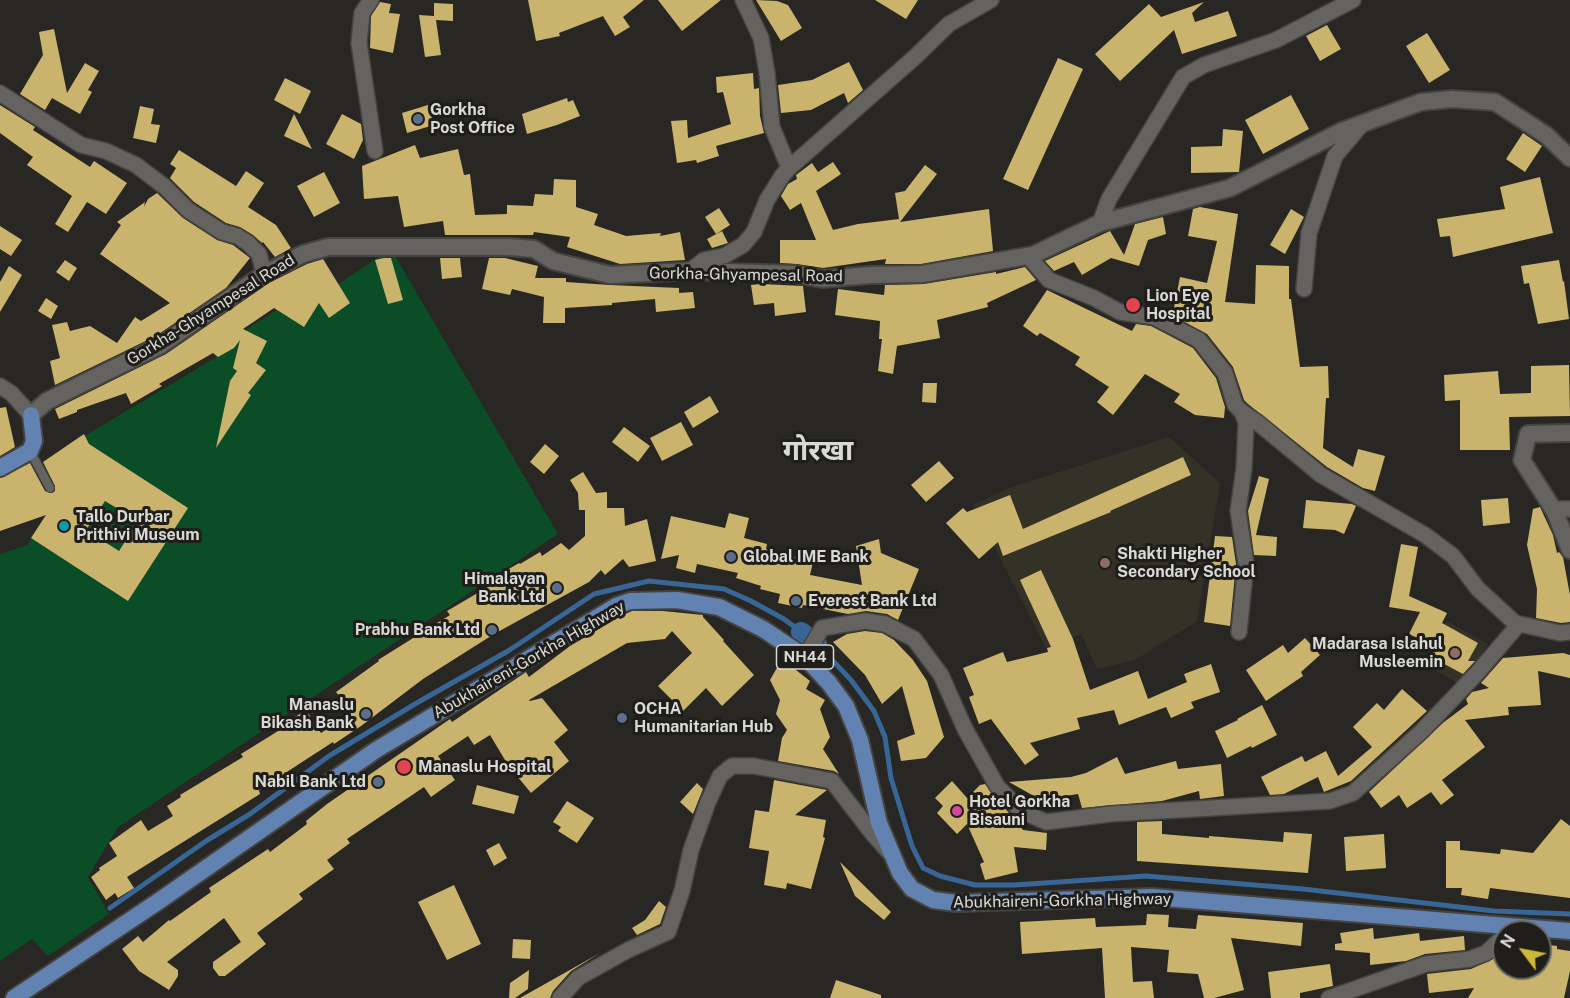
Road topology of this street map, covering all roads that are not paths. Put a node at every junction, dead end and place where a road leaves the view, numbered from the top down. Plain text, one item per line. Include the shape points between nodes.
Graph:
1 (371, 0) edge
2 (743, 0) edge
3 (991, 0) edge
4 (1353, 0) edge
5 (0, 93) edge
6 (1363, 123) junction
7 (375, 152) dead end
8 (1570, 158) edge
9 (789, 168) junction
10 (1101, 223) junction
11 (1028, 256) junction
12 (690, 271) junction
13 (264, 274) junction
14 (1304, 289) dead end
15 (0, 386) edge
16 (1242, 412) junction
17 (31, 415) junction
18 (1570, 433) edge
19 (30, 451) junction
20 (0, 468) edge
21 (50, 488) dead end
22 (1562, 509) edge
23 (1570, 550) edge
24 (1519, 624) junction
25 (1239, 632) dead end
26 (1570, 632) edge
27 (805, 657) junction
28 (890, 852) junction
29 (1492, 927) edge
30 (1552, 931) edge
31 (1570, 931) edge
32 (1492, 947) edge
33 (14, 998) edge
34 (560, 998) edge
35 (1329, 998) edge

1 - 7 street via 362,13 358,43
2 - 9 street via 761,38 772,127
3 - 9 street via 949,24
4 - 10 street via 1276,40 1204,65 1183,77 1109,199
5 - 13 street via 81,145 136,165 188,210 248,243 259,254
6 - 8 street, Gorkha-Ghyampesal Road via 1421,102 1495,102 1546,135
6 - 10 street, Gorkha-Ghyampesal Road via 1230,188
6 - 14 street via 1335,156 1309,233
9 - 12 street via 743,245 724,256 704,260
10 - 11 street, Gorkha-Ghyampesal Road
11 - 12 street, Gorkha-Ghyampesal Road via 922,274 822,279 795,274
11 - 16 street via 1049,280 1120,312 1154,317 1199,340 1225,373 1235,405
12 - 13 street, Gorkha-Ghyampesal Road via 610,275 554,261 534,249 484,246 328,248 303,254
13 - 17 street, Gorkha-Ghyampesal Road via 161,345 47,401
15 - 17 street
16 - 24 street via 1320,475 1408,524 1453,556 1478,590
16 - 25 street via 1246,423 1238,512 1245,564
17 - 19 main road via 34,441
18 - 22 street via 1528,434 1522,460
19 - 20 main road
19 - 21 lane
22 - 23 street
24 - 26 street
24 - 27 street via 1422,731 1353,793 1330,801 1122,813 1046,822 1021,811 997,786 941,675 914,639 885,624 865,621 822,628
27 - 28 main road, Abukhaireni-Gorkha Highway / NH44 via 846,706 860,740 879,823
27 - 33 main road, Abukhaireni-Gorkha Highway / NH44 via 763,629 719,607 677,600 630,601 616,606 376,750
28 - 29 main road, Abukhaireni-Gorkha Highway / NH44 via 912,889 940,902 1152,897
28 - 34 street via 832,781 754,766 732,766 720,776 708,802 668,932 578,978
30 - 31 main road, Abukhaireni-Gorkha Highway / NH44
32 - 35 street via 1470,959 1426,963

